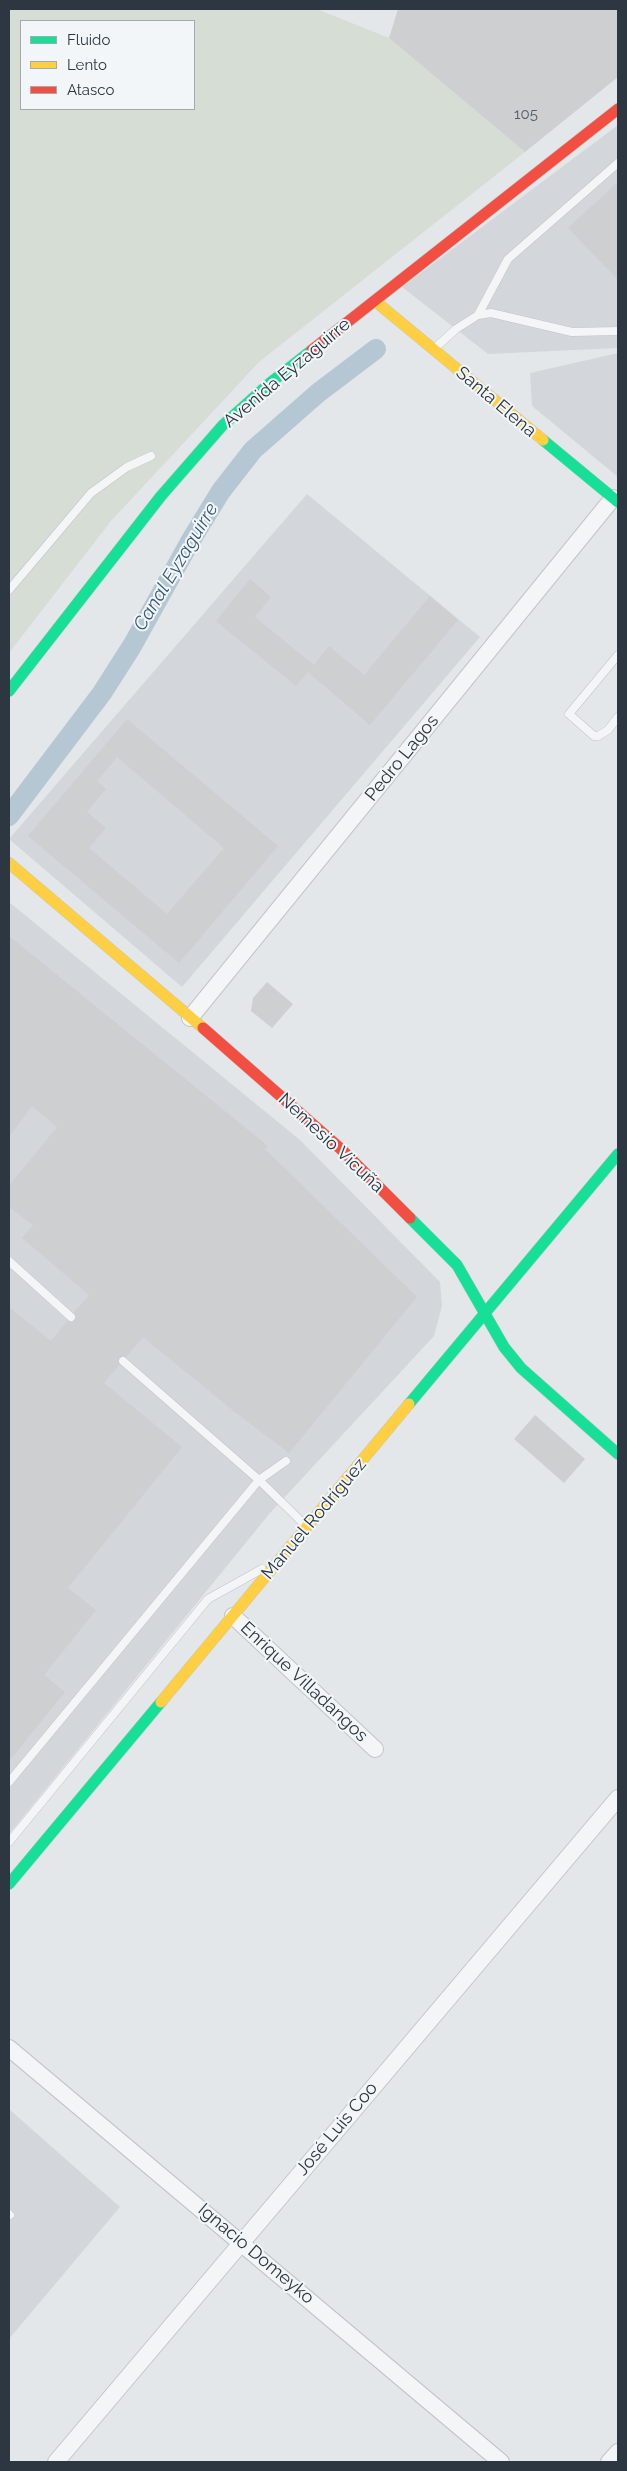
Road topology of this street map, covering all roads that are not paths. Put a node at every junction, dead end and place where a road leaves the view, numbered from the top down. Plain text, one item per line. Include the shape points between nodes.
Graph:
1 (618, 109) edge
2 (618, 163) edge
3 (374, 301) junction
4 (478, 315) junction
5 (618, 331) edge
6 (433, 350) junction
7 (151, 456) dead end
8 (616, 500) edge
9 (9, 590) edge
10 (618, 655) edge
11 (9, 691) edge
12 (618, 717) edge
13 (9, 863) edge
14 (190, 1018) junction
15 (618, 1154) edge
16 (9, 1261) edge
17 (485, 1315) junction
18 (71, 1317) dead end
19 (123, 1361) dead end
20 (618, 1454) edge
21 (286, 1461) dead end
22 (259, 1480) junction
23 (307, 1527) junction
24 (281, 1558) junction
25 (233, 1616) junction
26 (375, 1749) dead end
27 (9, 1782) edge
28 (618, 1798) edge
29 (9, 1842) edge
30 (9, 1884) edge
31 (9, 2048) edge
32 (241, 2242) junction
33 (618, 2452) edge
34 (56, 2462) edge
35 (501, 2462) edge
36 (609, 2462) edge

1 - 3 street, Avenida Eyzaguirre
2 - 4 lane via 508,259
3 - 6 street, Santa Elena
3 - 11 street, Avenida Eyzaguirre via 270,383 203,446
4 - 5 lane via 491,313 572,332
4 - 6 lane
6 - 8 street, Santa Elena
7 - 9 lane via 127,467 91,493
8 - 14 street, Pedro Lagos
10 - 12 lane via 569,714 594,736 608,730
13 - 14 street, Nemesio Vicuña
14 - 17 street, Nemesio Vicuña via 311,1121 448,1255 465,1276
15 - 17 street, Manuel Rodríguez
16 - 18 lane
17 - 20 street, Nemesio Vicuña via 521,1368
17 - 23 street, Manuel Rodríguez
19 - 22 lane
21 - 22 lane
22 - 23 lane
22 - 27 lane
23 - 24 street, Manuel Rodríguez
24 - 25 street, Manuel Rodríguez
24 - 29 lane via 208,1599
25 - 26 street, Enrique Villadangos
25 - 30 street, Manuel Rodríguez
28 - 32 street, José Luis Coo
31 - 32 street, Ignacio Domeyko
32 - 34 street, José Luis Coo
32 - 35 street, Ignacio Domeyko
33 - 36 street

